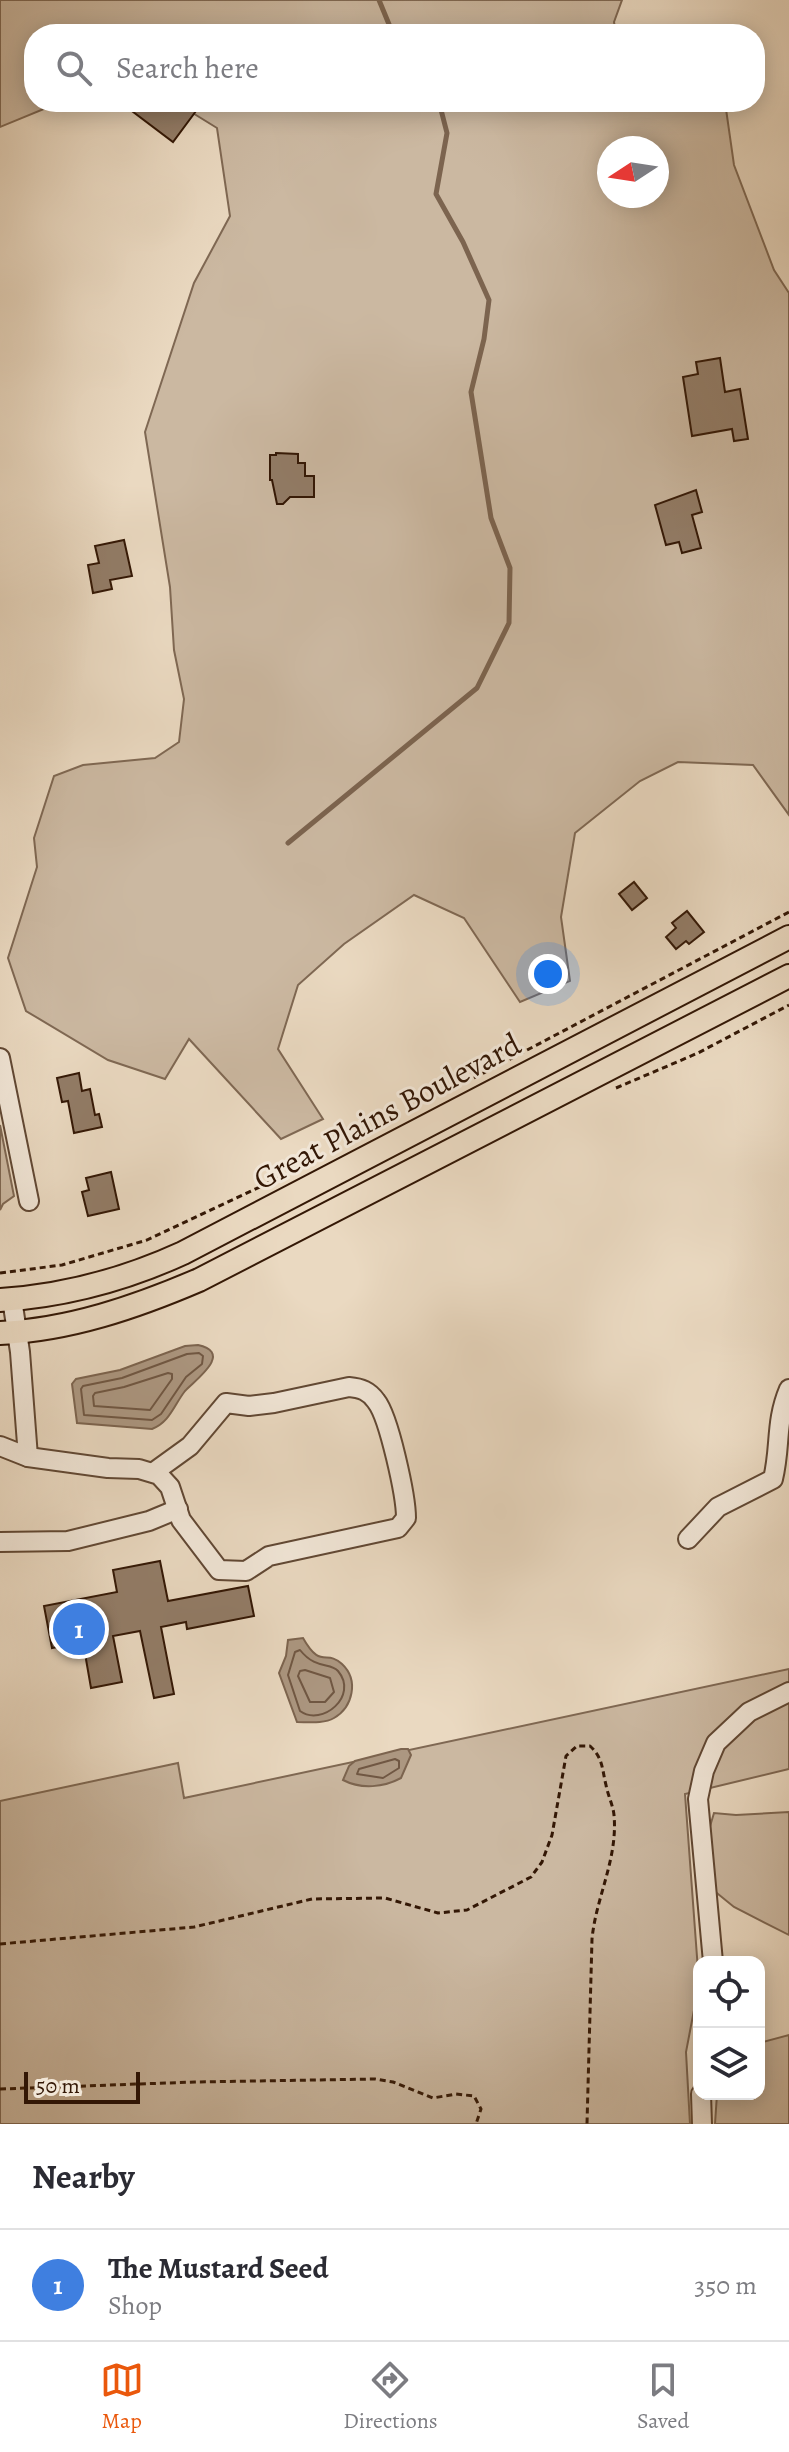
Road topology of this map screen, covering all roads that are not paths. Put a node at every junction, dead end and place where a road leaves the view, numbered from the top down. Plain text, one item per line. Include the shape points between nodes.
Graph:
1 (789, 937) edge
2 (789, 976) edge
3 (0, 1058) edge
4 (29, 1201) dead end
5 (6, 1300) edge
6 (9, 1332) edge
7 (789, 1389) edge
8 (0, 1446) edge
9 (28, 1457) junction
10 (154, 1472) junction
11 (178, 1509) junction
12 (688, 1539) dead end
13 (0, 1542) edge
14 (789, 1692) edge
15 (712, 1956) edge
16 (701, 2100) edge
17 (702, 2124) edge

1 - 5 main road, Great Plains Boulevard via 183,1253 100,1284
2 - 6 main road, Great Plains Boulevard via 199,1280 111,1314
3 - 4 street
5 - 6 street
6 - 9 street
7 - 12 street via 780,1411 773,1479 718,1507
8 - 9 street
9 - 10 street
10 - 11 street via 170,1487
10 - 11 street via 190,1446 226,1403 262,1405 361,1388 379,1404 406,1518 398,1528 269,1556 236,1573 219,1570
11 - 13 street via 68,1541
14 - 15 street via 749,1712 716,1743 704,1771 698,1799
16 - 17 street

